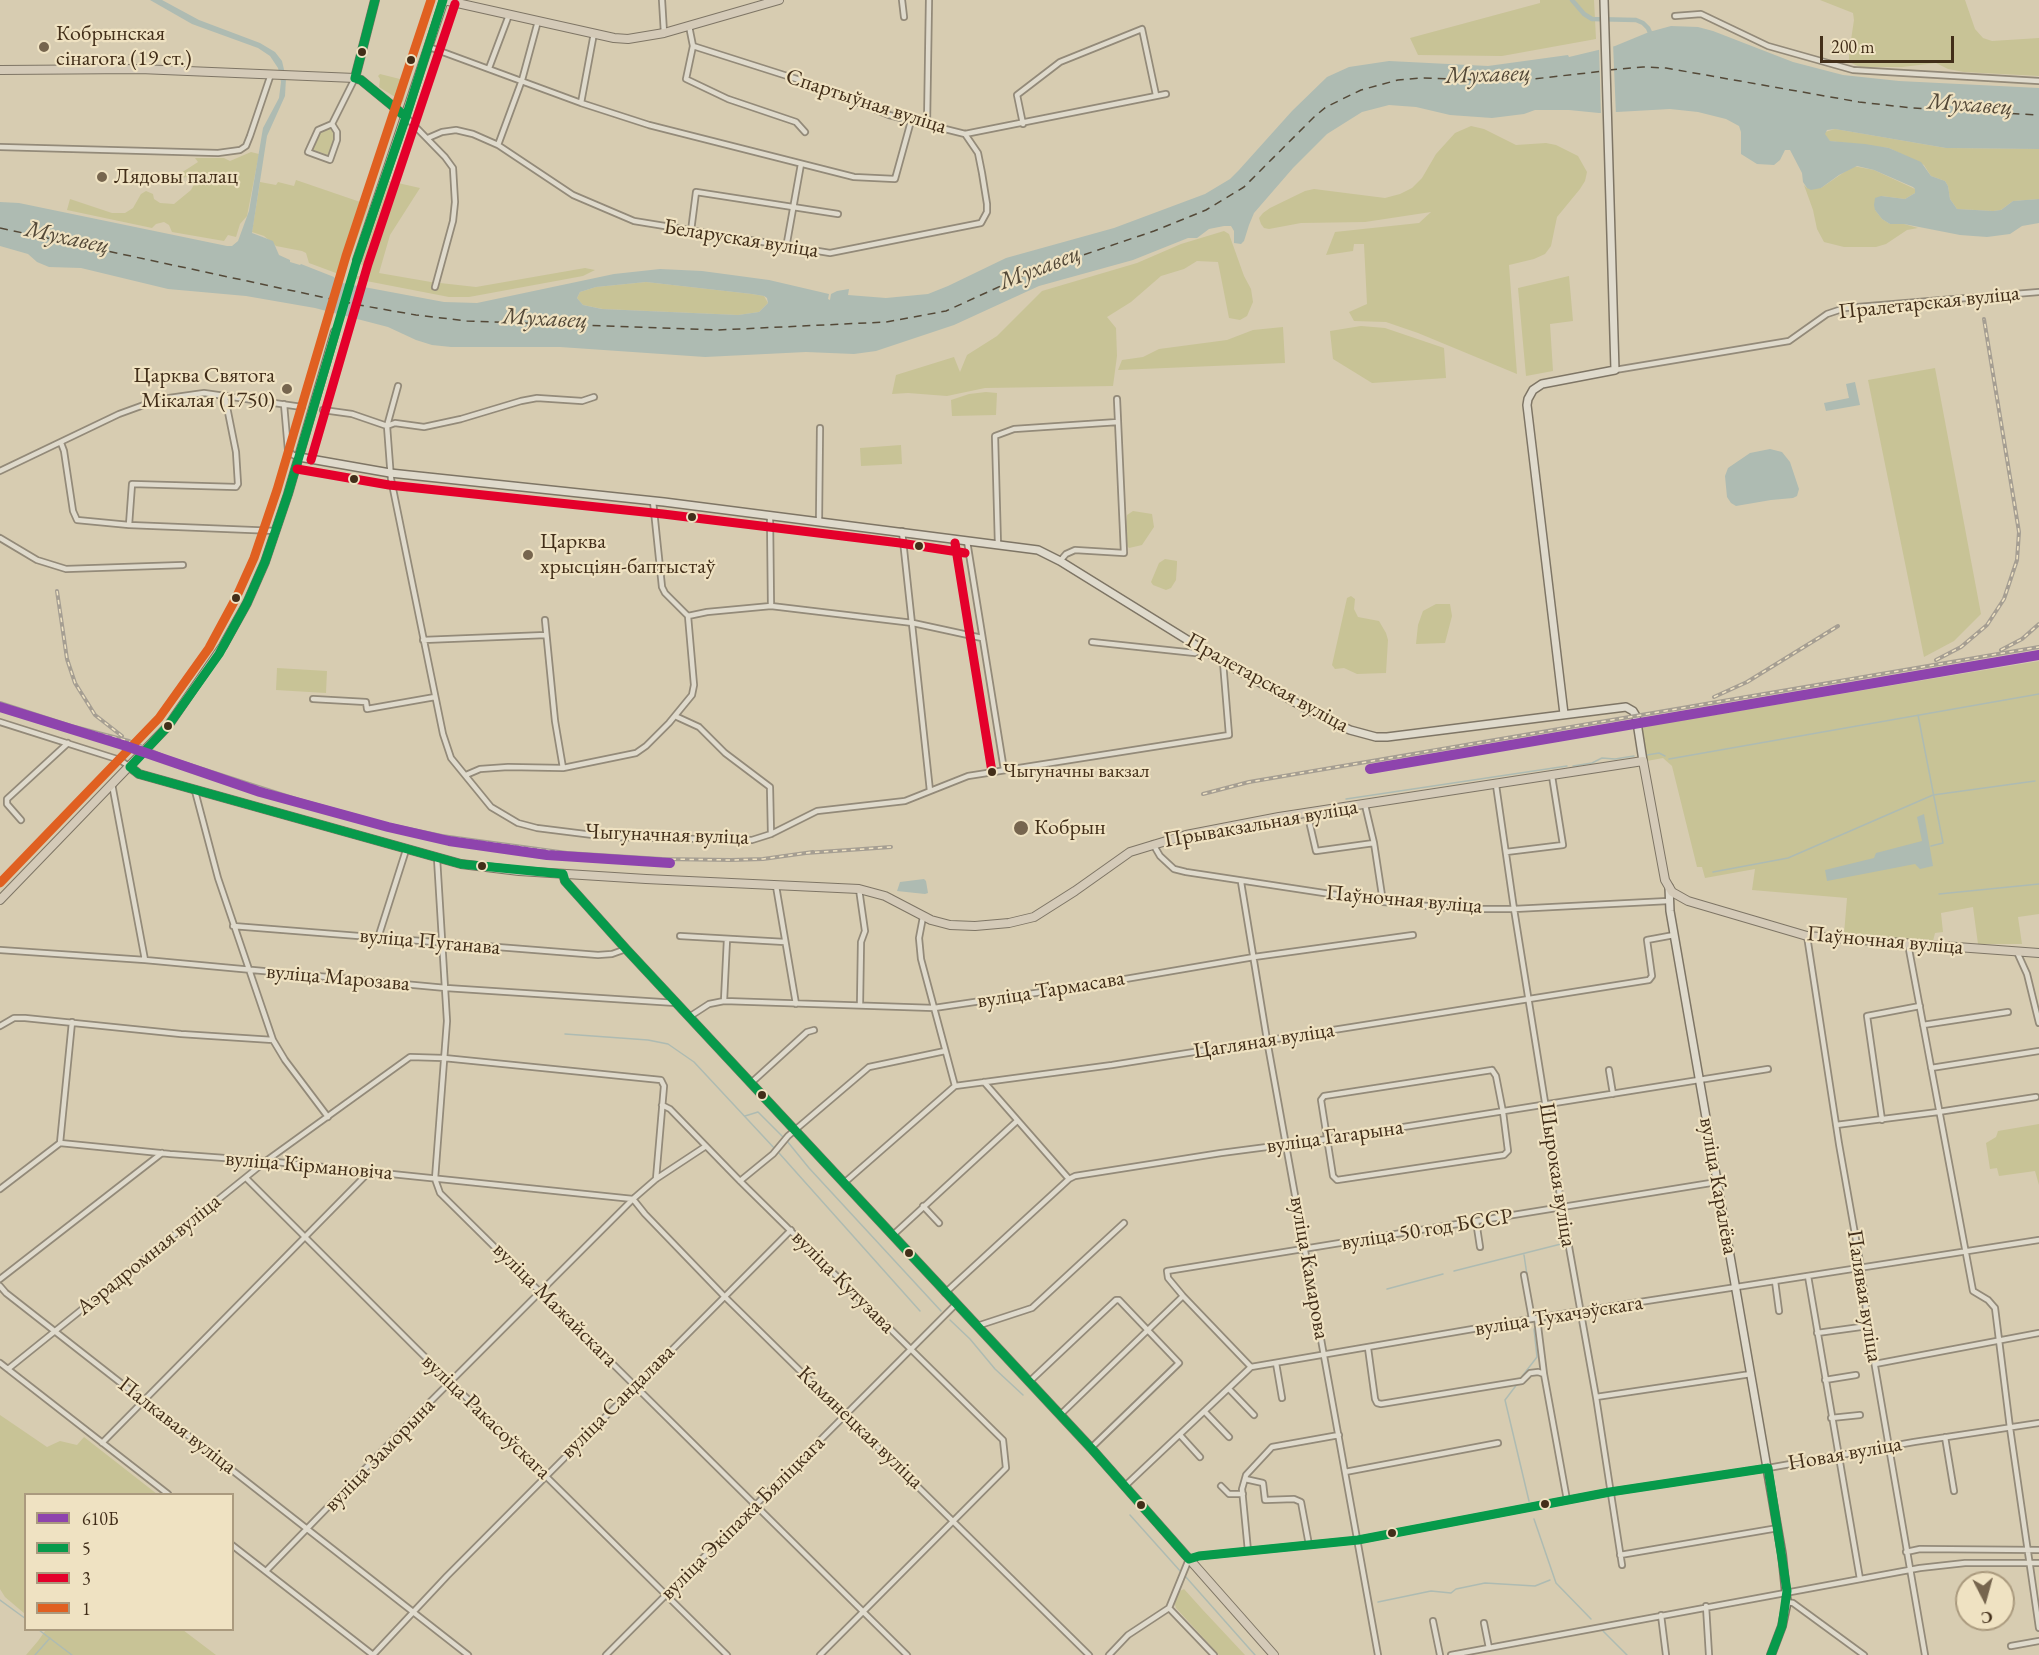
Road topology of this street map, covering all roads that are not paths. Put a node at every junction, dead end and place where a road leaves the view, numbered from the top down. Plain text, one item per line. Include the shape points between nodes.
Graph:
1 (375, 0) edge
2 (443, 0) edge
3 (662, 0) edge
4 (779, 0) edge
5 (902, 0) edge
6 (929, 0) edge
7 (1604, 0) edge
8 (508, 15) junction
9 (1675, 16) dead end
10 (904, 17) dead end
11 (538, 21) junction
12 (689, 26) junction
13 (594, 33) junction
14 (664, 33) junction
15 (693, 45) junction
16 (429, 47) junction
17 (489, 68) junction
18 (0, 70) edge
19 (271, 74) junction
20 (355, 78) junction
21 (522, 80) junction
22 (2039, 81) edge
23 (1166, 93) dead end
24 (1156, 95) junction
25 (581, 103) junction
26 (406, 117) junction
27 (911, 120) junction
28 (332, 124) junction
29 (1023, 124) junction
30 (927, 125) junction
31 (805, 132) dead end
32 (965, 134) junction
33 (428, 138) junction
34 (498, 145) junction
35 (0, 147) edge
36 (801, 165) junction
37 (793, 207) junction
38 (838, 214) dead end
39 (691, 231) junction
40 (786, 248) junction
41 (357, 260) dead end
42 (435, 287) dead end
43 (2039, 292) edge
44 (334, 332) dead end
45 (1615, 370) junction
46 (398, 386) dead end
47 (225, 397) junction
48 (594, 397) dead end
49 (1117, 399) dead end
50 (285, 404) junction
51 (302, 407) dead end
52 (323, 410) dead end
53 (1118, 422) junction
54 (387, 426) junction
55 (820, 428) dead end
56 (61, 443) junction
57 (299, 457) junction
58 (0, 471) edge
59 (390, 473) junction
60 (653, 501) junction
61 (770, 515) junction
62 (819, 521) junction
63 (129, 525) junction
64 (276, 531) junction
65 (902, 531) junction
66 (0, 538) edge
67 (968, 541) junction
68 (998, 545) junction
69 (1060, 561) junction
70 (183, 565) dead end
71 (771, 606) junction
72 (688, 616) junction
73 (545, 620) dead end
74 (913, 623) junction
75 (546, 635) junction
76 (982, 638) junction
77 (423, 640) junction
78 (1092, 642) dead end
79 (1203, 649) junction
80 (1223, 662) junction
81 (435, 697) junction
82 (313, 699) dead end
83 (1564, 714) junction
84 (1636, 716) joint
85 (675, 717) junction
86 (0, 722) edge
87 (68, 743) junction
88 (1643, 762) junction
89 (130, 767) junction
90 (563, 768) junction
91 (1004, 770) junction
92 (466, 775) junction
93 (1552, 776) junction
94 (112, 784) junction
95 (1496, 785) junction
96 (195, 791) junction
97 (930, 791) junction
98 (1365, 805) junction
99 (1307, 812) junction
100 (21, 820) dead end
101 (771, 834) junction
102 (1374, 843) junction
103 (1153, 844) junction
104 (406, 850) junction
105 (1506, 852) junction
106 (437, 858) junction
107 (563, 874) junction
108 (1241, 882) junction
109 (776, 886) junction
110 (1669, 887) junction
111 (859, 889) junction
112 (0, 900) edge
113 (1668, 901) junction
114 (1383, 902) junction
115 (1514, 909) junction
116 (923, 917) junction
117 (233, 926) junction
118 (1413, 935) dead end
119 (1674, 935) junction
120 (680, 936) dead end
121 (1808, 936) junction
122 (378, 938) junction
123 (727, 939) junction
124 (785, 942) junction
125 (442, 944) junction
126 (1908, 944) junction
127 (626, 949) junction
128 (0, 950) edge
129 (2017, 952) junction
130 (2039, 953) edge
131 (1254, 957) junction
132 (145, 960) junction
133 (248, 970) junction
134 (446, 988) junction
135 (1529, 1000) junction
136 (723, 1001) junction
137 (677, 1004) junction
138 (796, 1004) junction
139 (860, 1005) junction
140 (1920, 1006) junction
141 (934, 1008) junction
142 (2008, 1012) dead end
143 (689, 1017) junction
144 (72, 1022) junction
145 (2039, 1023) edge
146 (1923, 1025) junction
147 (0, 1026) edge
148 (814, 1030) dead end
149 (273, 1040) junction
150 (1268, 1040) junction
151 (945, 1051) junction
152 (2039, 1051) edge
153 (444, 1058) junction
154 (1931, 1068) junction
155 (1768, 1069) dead end
156 (1609, 1070) dead end
157 (1700, 1080) junction
158 (984, 1082) junction
159 (751, 1083) junction
160 (955, 1086) junction
161 (1613, 1094) junction
162 (2036, 1097) dead end
163 (662, 1105) junction
164 (1546, 1105) junction
165 (1503, 1112) junction
166 (1938, 1112) junction
167 (328, 1117) junction
168 (1882, 1120) junction
169 (1017, 1121) junction
170 (1836, 1125) junction
171 (796, 1131) junction
172 (1328, 1139) junction
173 (60, 1143) junction
174 (1287, 1144) junction
175 (706, 1146) junction
176 (162, 1154) junction
177 (266, 1161) junction
178 (369, 1172) junction
179 (246, 1178) junction
180 (435, 1179) junction
181 (656, 1179) junction
182 (1070, 1179) junction
183 (740, 1181) junction
184 (1718, 1182) junction
185 (844, 1183) junction
186 (0, 1190) edge
187 (633, 1198) junction
188 (923, 1206) junction
189 (1562, 1208) junction
190 (1476, 1221) junction
191 (939, 1223) dead end
192 (1124, 1223) dead end
193 (791, 1230) junction
194 (893, 1235) junction
195 (306, 1237) junction
196 (2039, 1240) edge
197 (1480, 1246) dead end
198 (1306, 1250) junction
199 (1964, 1252) junction
200 (1862, 1268) junction
201 (1524, 1275) dead end
202 (1808, 1276) junction
203 (0, 1279) edge
204 (1775, 1281) junction
205 (0, 1286) edge
206 (1736, 1287) junction
207 (542, 1292) junction
208 (945, 1293) junction
209 (724, 1296) junction
210 (1184, 1296) junction
211 (956, 1304) junction
212 (1580, 1311) junction
213 (1779, 1311) dead end
214 (1534, 1319) junction
215 (977, 1326) junction
216 (1868, 1326) junction
217 (55, 1331) junction
218 (1148, 1331) junction
219 (1817, 1333) junction
220 (2039, 1333) edge
221 (2000, 1340) junction
222 (910, 1348) junction
223 (1368, 1348) junction
224 (1324, 1355) junction
225 (0, 1363) edge
226 (1276, 1363) junction
227 (1875, 1364) junction
228 (1251, 1367) junction
229 (8, 1369) junction
230 (1544, 1374) junction
231 (1751, 1374) junction
232 (1857, 1376) dead end
233 (1825, 1380) junction
234 (451, 1382) junction
235 (1029, 1382) junction
236 (635, 1385) junction
237 (1229, 1389) junction
238 (1596, 1397) junction
239 (1282, 1398) dead end
240 (145, 1399) junction
241 (1205, 1412) junction
242 (845, 1414) junction
243 (1060, 1415) junction
244 (1254, 1415) dead end
245 (1860, 1415) dead end
246 (1831, 1418) junction
247 (2039, 1423) edge
248 (2010, 1428) junction
249 (1180, 1435) junction
250 (1339, 1435) junction
251 (1228, 1437) dead end
252 (1945, 1437) junction
253 (102, 1443) junction
254 (1498, 1443) dead end
255 (1888, 1447) junction
256 (1091, 1448) junction
257 (1837, 1455) junction
258 (1200, 1457) dead end
259 (1768, 1468) junction
260 (1346, 1472) junction
261 (546, 1476) junction
262 (1245, 1479) junction
263 (1125, 1486) junction
264 (1221, 1486) dead end
265 (1954, 1491) dead end
266 (1610, 1492) junction
267 (167, 1493) edge
268 (1243, 1494) junction
269 (1567, 1500) junction
270 (756, 1505) junction
271 (954, 1521) junction
272 (1778, 1528) junction
273 (308, 1529) junction
274 (1358, 1540) junction
275 (1308, 1545) junction
276 (234, 1547) edge
277 (2027, 1550) junction
278 (2039, 1550) edge
279 (1248, 1551) junction
280 (1906, 1552) junction
281 (1620, 1555) junction
282 (1189, 1559) junction
283 (2029, 1563) junction
284 (2039, 1563) edge
285 (1622, 1565) dead end
286 (1910, 1570) junction
287 (266, 1571) junction
288 (1860, 1579) junction
289 (1787, 1592) junction
290 (667, 1594) junction
291 (1787, 1602) junction
292 (1706, 1606) junction
293 (1170, 1608) junction
294 (413, 1612) junction
295 (864, 1612) junction
296 (1662, 1615) junction
297 (1432, 1621) dead end
298 (1484, 1623) dead end
299 (2039, 1628) edge
300 (2039, 1641) edge
301 (2011, 1646) dead end
302 (1489, 1648) junction
303 (373, 1655) edge
304 (468, 1655) edge
305 (606, 1655) edge
306 (728, 1655) edge
307 (820, 1655) edge
308 (907, 1655) edge
309 (1089, 1655) edge
310 (1109, 1655) edge
311 (1214, 1655) edge
312 (1274, 1655) edge
313 (1378, 1655) edge
314 (1440, 1655) edge
315 (1451, 1655) edge
316 (1666, 1655) edge
317 (1708, 1655) edge
318 (1771, 1655) edge
319 (1864, 1655) edge
320 (1925, 1655) edge

1 - 20 main road
2 - 8 main road
2 - 16 main road
3 - 14 street
4 - 12 main road
5 - 10 street
6 - 30 street
7 - 45 main road
8 - 11 main road
8 - 17 street
9 - 22 street via 1701,14 1768,46 1853,70
11 - 13 main road
11 - 21 street
12 - 14 main road
12 - 15 street
13 - 14 main road via 628,39
13 - 25 street
15 - 27 street, Спартыўная вуліца
15 - 31 street via 686,79 728,99 796,122
16 - 17 street
16 - 26 main road
17 - 21 street
18 - 19 main road via 92,68
19 - 20 main road
19 - 35 street via 246,146 240,150 218,153
20 - 26 main road
20 - 28 street
21 - 25 street
21 - 34 street
23 - 24 street, Спартыўная вуліца
24 - 29 street, Спартыўная вуліца
24 - 29 street via 1142,29 1060,62 1017,95
25 - 36 street
26 - 33 street
26 - 41 main road
27 - 30 street, Спартыўная вуліца
27 - 36 street via 895,179 854,177
28 - 28 street via 318,130 308,152 330,160 337,140
29 - 32 street, Спартыўная вуліца
30 - 32 street, Спартыўная вуліца
32 - 40 street, Беларуская вуліца via 978,153 982,173 987,212 981,223 840,253
33 - 34 street, Беларуская вуліца via 456,130
33 - 42 street via 453,168 455,202
34 - 39 street, Беларуская вуліца via 573,195 634,221
36 - 37 street
37 - 38 street
37 - 39 street via 696,192
37 - 40 street
39 - 40 street, Беларуская вуліца
43 - 45 street, Пралетарская вуліца via 1845,308 1827,314 1789,341
44 - 57 main road
45 - 83 main road, Пралетарская вуліца via 1550,382 1537,387 1527,399
46 - 54 street, Чыгуначная вуліца
47 - 50 street
47 - 56 street via 204,393 152,402
47 - 63 street via 236,452 236,487 132,484
48 - 54 street via 582,401 537,398 424,427 395,423
49 - 53 street
50 - 51 street
50 - 57 street via 288,450
52 - 54 street via 352,414
53 - 68 street via 1014,429 995,436
53 - 69 street via 1124,554 1075,549
54 - 59 street, Чыгуначная вуліца
55 - 62 street
56 - 58 street
56 - 63 street via 77,520
57 - 59 main road, Пралетарская вуліца
57 - 64 main road
59 - 60 main road, Пралетарская вуліца
59 - 77 street, Чыгуначная вуліца
60 - 61 main road, Пралетарская вуліца
60 - 72 street via 662,587
61 - 62 main road, Пралетарская вуліца
61 - 71 street
62 - 65 main road, Пралетарская вуліца
63 - 64 street
64 - 89 main road via 247,603 219,654 168,726
65 - 67 main road, Пралетарская вуліца
65 - 74 street
66 - 70 street via 38,560 66,569
67 - 68 main road, Пралетарская вуліца
67 - 76 street
68 - 69 main road, Пралетарская вуліца via 1038,550
69 - 79 main road, Пралетарская вуліца
71 - 72 street
71 - 74 street
72 - 85 street via 694,685 692,695
73 - 75 street
74 - 76 street
74 - 97 street
75 - 77 street
75 - 90 street
76 - 91 street
77 - 81 street, Чыгуначная вуліца
78 - 79 street via 1195,653
79 - 80 main road, Пралетарская вуліца
80 - 83 main road, Пралетарская вуліца via 1333,723 1376,737
80 - 91 street, Чыгуначная вуліца via 1229,735
81 - 82 street via 367,709 366,702
81 - 92 street, Чыгуначная вуліца via 451,758
83 - 84 main road, Пралетарская вуліца via 1626,707
84 - 88 main road, вуліца Каралёва
85 - 90 street via 636,753
85 - 101 street via 699,727 725,753 771,787
86 - 87 street
87 - 89 street
87 - 100 street via 7,799
88 - 93 main road, Прывакзальная вуліца
88 - 110 main road, вуліца Каралёва
89 - 94 main road
89 - 96 main road, Прывакзальная вуліца via 139,774
90 - 92 street via 508,767
91 - 97 street, Чыгуначная вуліца via 968,776
92 - 101 street, Чыгуначная вуліца via 491,807 537,828 609,837 752,840
93 - 95 main road, Прывакзальная вуліца
93 - 105 street via 1563,845
94 - 112 main road
94 - 132 street
95 - 98 main road, Прывакзальная вуліца
95 - 105 street, Шырокая вуліца
96 - 104 main road, Прывакзальная вуліца
96 - 117 street
97 - 101 street, Чыгуначная вуліца via 905,801 817,811
98 - 99 main road, Прывакзальная вуліца
98 - 102 street
99 - 102 street via 1316,851
99 - 103 main road, Прывакзальная вуліца via 1214,828
102 - 114 street
103 - 108 street, Паўночная вуліца via 1174,869
103 - 116 main road, Прывакзальная вуліца via 1126,855 1028,919 975,926 950,925
104 - 106 main road, Прывакзальная вуліца
104 - 122 street
105 - 115 street, Шырокая вуліца
106 - 107 main road, Прывакзальная вуліца via 479,867
106 - 125 street
107 - 109 main road, Прывакзальная вуліца
107 - 127 main road
108 - 114 street, Паўночная вуліца
108 - 131 street, вуліца Камарова
109 - 111 main road, Прывакзальная вуліца
109 - 124 street
110 - 113 main road, вуліца Каралёва
110 - 121 main road, Паўночная вуліца via 1688,901
111 - 116 main road, Прывакзальная вуліца via 885,896
111 - 139 street via 865,931 861,942
113 - 115 street, Паўночная вуліца
113 - 119 main road, вуліца Каралёва
114 - 115 street, Паўночная вуліца
115 - 135 street, Шырокая вуліца
116 - 141 street via 921,959
117 - 122 street, вуліца Пуганава
117 - 133 street
118 - 131 street, вуліца Тармасава
119 - 135 street, Цагляная вуліца via 1647,940 1652,976 1649,980
119 - 157 main road, вуліца Каралёва
120 - 123 street
121 - 126 main road, Паўночная вуліца
121 - 170 street, Палявая вуліца
122 - 125 street, вуліца Пуганава
123 - 124 street
123 - 136 street
124 - 138 street
125 - 127 street, вуліца Пуганава via 598,955
125 - 134 street
126 - 129 main road, Паўночная вуліца
126 - 140 street
127 - 137 main road
128 - 132 street, вуліца Марозава
129 - 130 main road, Паўночная вуліца
129 - 145 street via 2027,974
131 - 141 street, вуліца Тармасава
131 - 150 street, вуліца Камарова
132 - 133 street, вуліца Марозава
133 - 134 street, вуліца Марозава
133 - 149 street
134 - 137 street, вуліца Марозава
134 - 153 street
135 - 150 street, Цагляная вуліца
135 - 164 street, Шырокая вуліца
136 - 138 street, вуліца Тармасава
136 - 143 street, вуліца Тармасава via 709,1004
137 - 143 main road
138 - 139 street, вуліца Тармасава
139 - 141 street, вуліца Тармасава
140 - 146 street
140 - 168 street via 1867,1016
141 - 151 street
142 - 146 street
143 - 159 main road
144 - 147 street via 14,1018
144 - 149 street
144 - 173 street
146 - 154 street
148 - 159 street
149 - 167 street
150 - 158 street, Цагляная вуліца
150 - 174 street, вуліца Камарова
151 - 160 street
151 - 171 street via 870,1067
152 - 154 street
153 - 163 street, Аэрадромная вуліца via 658,1078 664,1086
153 - 167 street, Аэрадромная вуліца via 410,1058
153 - 180 street
154 - 166 street
155 - 157 street, вуліца Гагарына
156 - 161 street
157 - 161 street, вуліца Гагарына
157 - 184 main road, вуліца Каралёва
158 - 160 street, Цагляная вуліца
158 - 169 street
159 - 171 main road
160 - 185 street
161 - 164 street, вуліца Гагарына
162 - 166 street
163 - 175 street, вуліца Кутузава
163 - 181 street, Аэрадромная вуліца
164 - 165 street, вуліца Гагарына
164 - 189 street, Шырокая вуліца
165 - 172 street, вуліца Гагарына
165 - 172 street via 1508,1151 1504,1155 1337,1180 1333,1176
165 - 172 street via 1492,1070 1324,1096 1321,1100
166 - 168 street
166 - 199 street
167 - 177 street, Аэрадромная вуліца
168 - 170 street
169 - 182 street
169 - 188 street
170 - 200 street, Палявая вуліца
171 - 183 street
171 - 185 main road
172 - 174 street, вуліца Гагарына
173 - 176 street, вуліца Кірмановіча
173 - 186 street
174 - 182 street, вуліца Гагарына via 1105,1170
174 - 198 street, вуліца Камарова
175 - 181 street, вуліца Заморына
175 - 183 street, вуліца Кутузава
176 - 177 street, вуліца Кірмановіча
176 - 203 street
177 - 178 street, вуліца Кірмановіча
177 - 179 street, Аэрадромная вуліца
178 - 180 street, вуліца Кірмановіча
178 - 195 street
179 - 195 street, вуліца Ракасоўскага
179 - 217 street, Аэрадромная вуліца
180 - 187 street, вуліца Кірмановіча
180 - 207 street, вуліца Мажайскага via 445,1199
181 - 187 street, вуліца Заморына
182 - 208 street, вуліца Гагарына
183 - 193 street, вуліца Кутузава
184 - 189 street, вуліца 50 год БССР
184 - 206 main road, вуліца Каралёва
185 - 194 main road
187 - 207 street, вуліца Заморына
187 - 209 street, Камянецкая вуліца
188 - 191 street
188 - 194 street
189 - 190 street, вуліца 50 год БССР
189 - 212 street, Шырокая вуліца
190 - 197 street
190 - 198 street, вуліца 50 год БССР
192 - 215 street via 1032,1308
193 - 209 street, вуліца Сандалава
193 - 222 street, вуліца Кутузава
194 - 208 main road
195 - 234 street, вуліца Ракасоўскага
195 - 240 street
196 - 199 street, вуліца Тухачэўскага
198 - 210 street, вуліца 50 год БССР via 1167,1271 1168,1278
198 - 224 street, вуліца Камарова
199 - 200 street, вуліца Тухачэўскага
199 - 221 street via 1972,1291 1993,1304
200 - 202 street, вуліца Тухачэўскага
200 - 216 street, Палявая вуліца
201 - 214 street
202 - 204 street, вуліца Тухачэўскага
202 - 219 street
204 - 206 street, вуліца Тухачэўскага
204 - 213 street
205 - 217 street, Палкавая вуліца
206 - 212 street, вуліца Тухачэўскага
206 - 231 main road, вуліца Каралёва
207 - 234 street, вуліца Заморына
207 - 236 street, вуліца Мажайскага
208 - 211 main road
209 - 236 street, вуліца Сандалава
209 - 242 street, Камянецкая вуліца
210 - 218 street
210 - 228 street
211 - 215 main road
211 - 222 street, вуліца Экіпажа Бяліцкага
212 - 214 street, вуліца Тухачэўскага
212 - 238 street, Шырокая вуліца
214 - 223 street, вуліца Тухачэўскага
214 - 230 street
215 - 235 main road
216 - 219 street
216 - 227 street, Палявая вуліца
217 - 229 street, Аэрадромная вуліца
217 - 240 street, Палкавая вуліца
218 - 235 street via 1116,1300
218 - 243 street
218 - 256 street via 1179,1363
219 - 233 street
220 - 221 street
221 - 227 street
221 - 248 street
222 - 242 street, вуліца Экіпажа Бяліцкага
222 - 271 street, вуліца Кутузава via 1003,1440 1006,1468
223 - 224 street, вуліца Тухачэўскага
223 - 230 street via 1375,1399 1381,1404 1522,1382 1530,1373
224 - 226 street, вуліца Тухачэўскага
224 - 250 street, вуліца Камарова
225 - 229 street
226 - 228 street, вуліца Тухачэўскага
226 - 239 street
227 - 255 street, Палявая вуліца
228 - 237 street
229 - 253 street
230 - 269 street
231 - 238 street
231 - 259 main road, вуліца Каралёва
232 - 233 street
233 - 246 street
234 - 261 street, вуліца Ракасоўскага
234 - 273 street, вуліца Заморына
235 - 243 main road
236 - 261 street, вуліца Сандалава
236 - 270 street, вуліца Мажайскага
237 - 241 street
237 - 244 street
238 - 266 street, Шырокая вуліца
240 - 253 street
240 - 273 street, Палкавая вуліца
241 - 249 street
241 - 251 street
242 - 270 street, вуліца Экіпажа Бяліцкага
242 - 271 street, Камянецкая вуліца
243 - 256 main road
245 - 246 street
246 - 257 street
247 - 248 street, Новая вуліца
248 - 252 street, Новая вуліца
248 - 277 street
249 - 258 street
249 - 263 street
250 - 260 street, вуліца Камарова
250 - 262 street via 1272,1447
252 - 255 street, Новая вуліца
252 - 265 street
253 - 267 street
254 - 260 street
255 - 257 street, Новая вуліца
255 - 280 street, Палявая вуліца
256 - 263 main road
257 - 259 street, Новая вуліца
257 - 288 street
259 - 266 street, Новая вуліца
259 - 272 main road, вуліца Каралёва
260 - 274 street, вуліца Камарова
261 - 290 street, вуліца Ракасоўскага
261 - 294 street, вуліца Сандалава
262 - 268 street
262 - 275 street via 1263,1484 1265,1500 1301,1502
263 - 282 main road
264 - 268 street via 1228,1494
266 - 269 street, Новая вуліца
266 - 281 street, Шырокая вуліца
268 - 279 street
269 - 274 street, Новая вуліца
270 - 290 street, вуліца Экіпажа Бяліцкага
270 - 295 street, вуліца Мажайскага
271 - 295 street
271 - 309 street, Камянецкая вуліца
272 - 281 street
272 - 289 main road, вуліца Каралёва
273 - 287 street, вуліца Заморына
273 - 294 street, Палкавая вуліца
274 - 275 street, Новая вуліца
274 - 313 street, вуліца Камарова
275 - 279 street, Новая вуліца
276 - 287 street
277 - 278 street
277 - 280 street
277 - 283 street
279 - 282 street, Новая вуліца
280 - 286 street, Палявая вуліца
281 - 285 street, Шырокая вуліца
282 - 293 street
282 - 312 main road
283 - 284 street
283 - 286 street via 1965,1563
283 - 299 street
286 - 288 street
286 - 320 street, Палявая вуліца
287 - 303 street
288 - 289 street
289 - 291 main road, вуліца Каралёва
289 - 292 street
290 - 305 street, вуліца Экіпажа Бяліцкага
290 - 306 street, вуліца Ракасоўскага
291 - 318 main road, вуліца Каралёва
291 - 319 street
292 - 296 street
292 - 317 street
293 - 310 street via 1128,1635
293 - 311 street
294 - 303 street, вуліца Сандалава
294 - 304 street, Палкавая вуліца
295 - 307 street
295 - 308 street, вуліца Мажайскага
296 - 302 street
296 - 316 street
297 - 314 street
298 - 302 street
300 - 301 street
302 - 315 street

